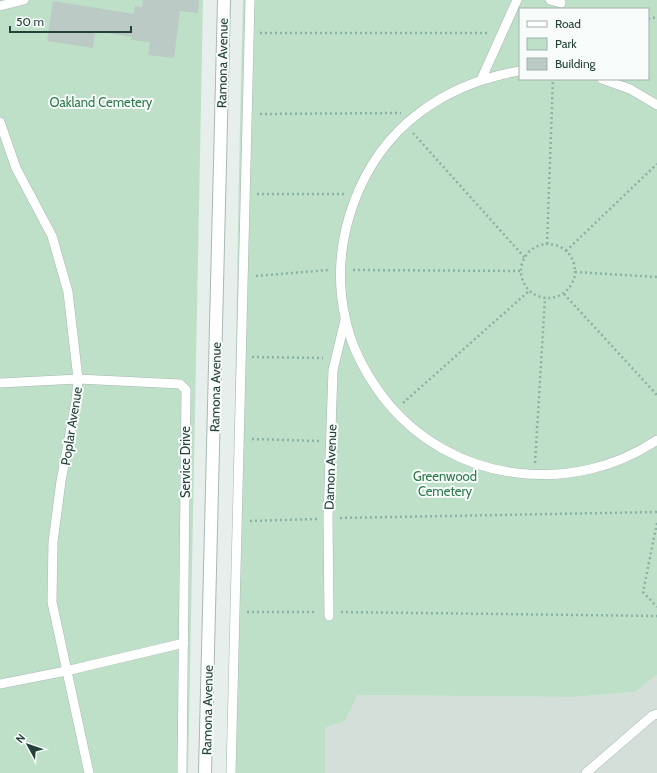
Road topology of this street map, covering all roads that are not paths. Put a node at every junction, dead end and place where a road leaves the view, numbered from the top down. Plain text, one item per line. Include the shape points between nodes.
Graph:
1 (24, 0) edge
2 (224, 0) edge
3 (250, 0) edge
4 (517, 0) edge
5 (550, 0) edge
6 (561, 4) edge
7 (0, 6) edge
8 (519, 71) edge
9 (481, 80) junction
10 (605, 80) edge
11 (657, 105) edge
12 (0, 122) edge
13 (345, 319) junction
14 (78, 379) junction
15 (0, 383) edge
16 (657, 440) edge
17 (329, 614) road end
18 (184, 643) junction
19 (66, 670) junction
20 (0, 684) edge
21 (657, 714) edge
22 (89, 773) edge
23 (182, 773) edge
24 (205, 773) edge
25 (231, 773) edge
26 (586, 773) edge

1 - 7 lane
2 - 24 street, Ramona Avenue
3 - 25 lane
4 - 9 lane
5 - 6 lane
8 - 9 lane
9 - 13 lane via 449,94 419,112 386,145 374,162 356,194 344,233 342,297
10 - 11 lane via 630,89
12 - 14 lane, Poplar Avenue via 16,168 52,236 68,292
13 - 16 lane via 355,349 369,378 394,411 438,447 469,462 501,472 534,476 566,474 598,468 628,457
13 - 17 lane, Damon Avenue via 333,370 328,518
14 - 15 lane, Service Drive
14 - 18 lane, Service Drive via 180,384 186,390
14 - 19 lane, Poplar Avenue via 53,542 52,602
18 - 19 lane
18 - 23 lane, Service Drive
19 - 20 lane
19 - 22 lane, Poplar Avenue
21 - 26 lane

